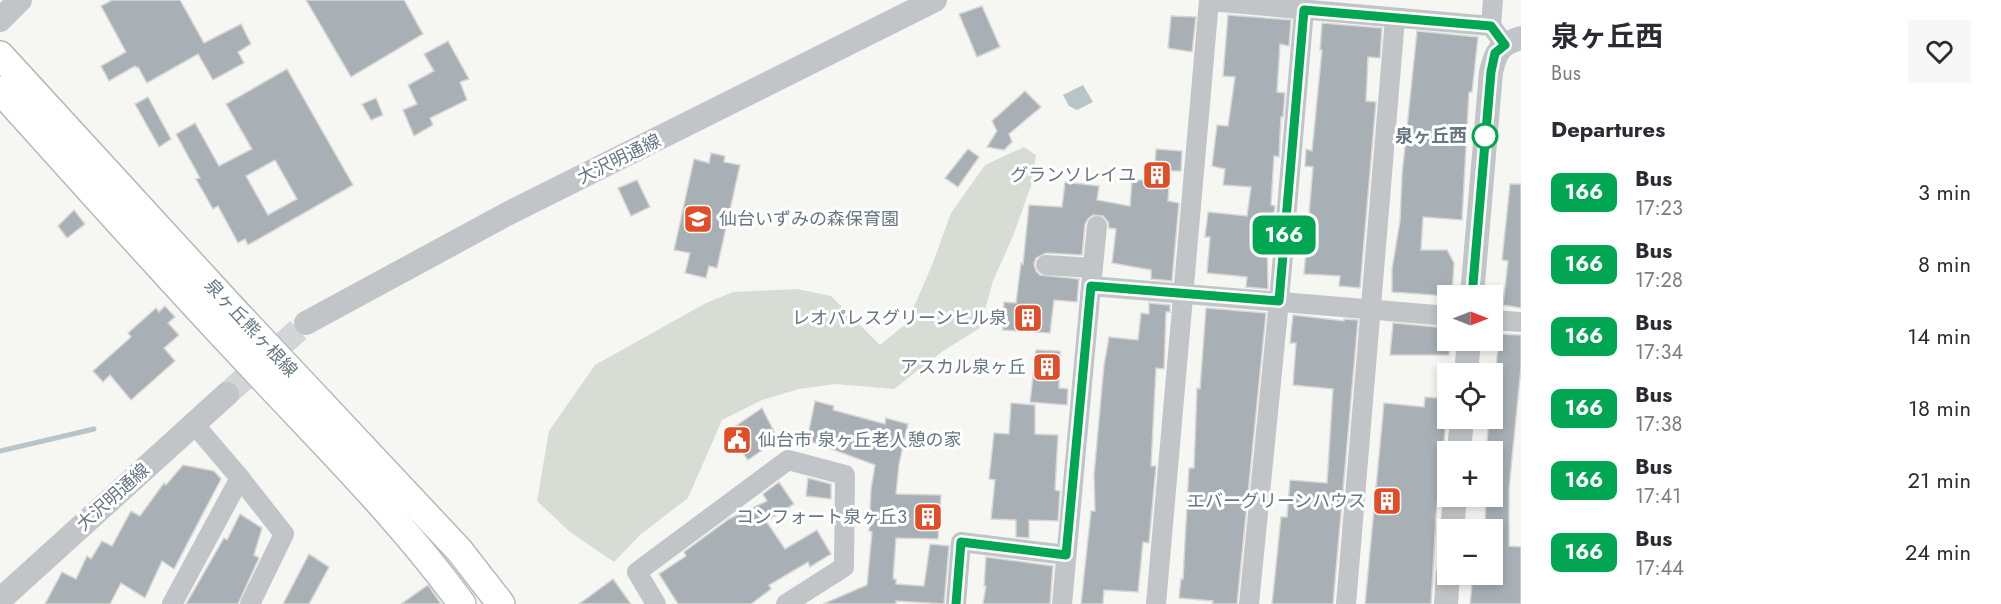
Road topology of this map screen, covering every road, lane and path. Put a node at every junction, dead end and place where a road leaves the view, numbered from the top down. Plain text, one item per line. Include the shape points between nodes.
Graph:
1 (20, 0) edge
2 (934, 0) edge
3 (1493, 0) edge
4 (1304, 10) junction
5 (1395, 19) junction
6 (0, 20) edge
7 (1506, 36) edge
8 (0, 55) edge
9 (0, 90) edge
10 (1097, 226) dead end
11 (1046, 265) dead end
12 (1092, 277) junction
13 (1473, 285) edge
14 (1185, 293) junction
15 (1279, 301) junction
16 (1372, 309) junction
17 (1437, 315) edge
18 (1503, 321) edge
19 (1521, 322) edge
20 (306, 323) tunnel mouth
21 (227, 394) tunnel mouth
22 (194, 424) junction
23 (240, 478) junction
24 (1066, 555) junction
25 (1447, 585) edge
26 (0, 600) edge
27 (172, 604) edge
28 (250, 604) edge
29 (462, 604) edge
30 (501, 604) edge
31 (656, 604) edge
32 (786, 604) edge
33 (956, 604) edge
34 (1062, 604) edge
35 (1156, 604) edge
36 (1248, 604) edge
37 (1346, 604) edge
38 (1446, 604) edge

1 - 6 street
2 - 20 street, 大沢明通線 via 507,214
3 - 7 street
4 - 5 street
4 - 14 street via 1209,1
4 - 15 street
5 - 7 street
5 - 16 street
7 - 13 street via 1495,53 1491,72
8 - 30 main road, 泉ヶ丘熊ヶ根線 via 459,550
9 - 29 main road, 泉ヶ丘熊ヶ根線 via 365,488
10 - 12 street
11 - 12 street
12 - 14 street
12 - 24 street
14 - 15 street
14 - 35 street
15 - 16 street
15 - 36 street
16 - 17 street
16 - 37 street
18 - 19 street
21 - 22 street, 大沢明通線
22 - 23 street
22 - 26 street, 大沢明通線
23 - 27 street
23 - 28 street via 284,534
24 - 33 street via 961,542
24 - 34 street
25 - 38 street
31 - 32 street via 637,572 788,460 845,475 844,567

